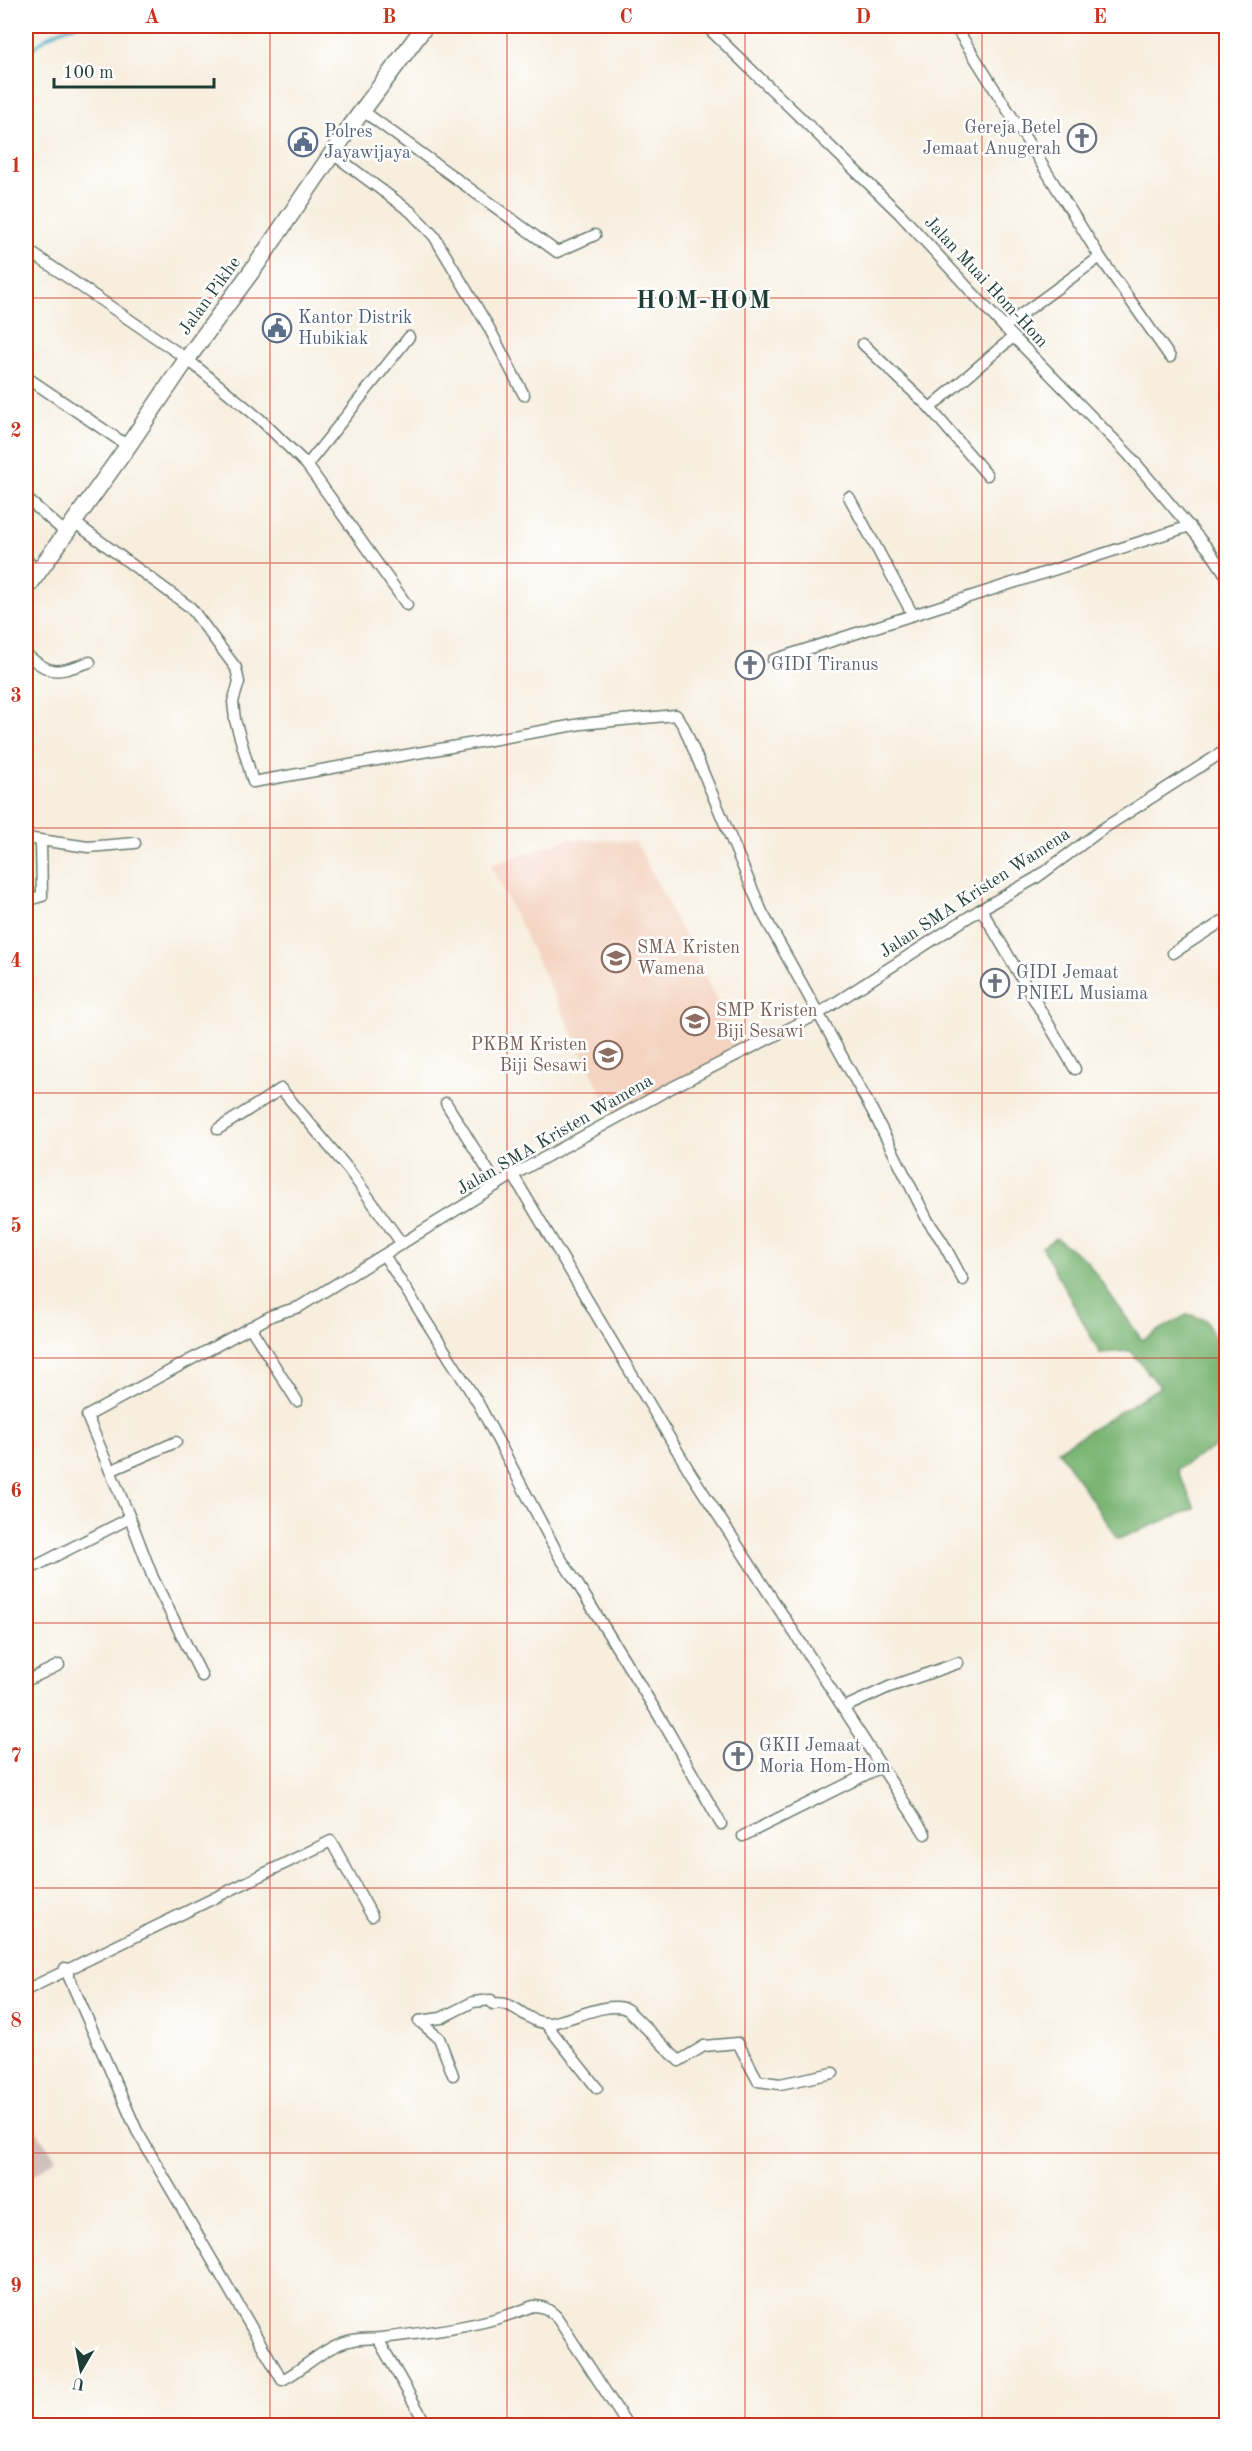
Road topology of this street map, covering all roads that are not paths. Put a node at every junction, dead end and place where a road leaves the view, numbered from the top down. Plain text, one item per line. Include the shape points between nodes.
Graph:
1 (424, 26) edge
2 (706, 26) edge
3 (955, 26) edge
4 (363, 111) junction
5 (333, 154) junction
6 (595, 235) dead end
7 (26, 249) edge
8 (1100, 256) junction
9 (1004, 327) junction
10 (408, 337) dead end
11 (1013, 337) junction
12 (862, 344) dead end
13 (1170, 357) dead end
14 (188, 359) junction
15 (26, 377) edge
16 (524, 395) dead end
17 (930, 408) junction
18 (128, 446) junction
19 (307, 465) junction
20 (987, 475) dead end
21 (849, 497) dead end
22 (26, 498) edge
23 (1190, 526) junction
24 (70, 528) junction
25 (26, 559) edge
26 (37, 572) junction
27 (1227, 575) edge
28 (26, 589) edge
29 (407, 605) dead end
30 (913, 615) junction
31 (26, 654) edge
32 (773, 660) dead end
33 (90, 662) dead end
34 (1227, 750) edge
35 (26, 838) edge
36 (41, 842) junction
37 (135, 843) dead end
38 (26, 901) edge
39 (981, 909) junction
40 (1227, 919) edge
41 (1173, 953) dead end
42 (818, 1014) junction
43 (1075, 1069) dead end
44 (446, 1103) dead end
45 (218, 1129) dead end
46 (513, 1175) junction
47 (497, 1185) junction
48 (402, 1244) junction
49 (384, 1255) junction
50 (963, 1280) dead end
51 (250, 1327) junction
52 (297, 1401) dead end
53 (176, 1442) dead end
54 (111, 1470) junction
55 (130, 1518) junction
56 (26, 1571) edge
57 (957, 1663) dead end
58 (59, 1665) dead end
59 (202, 1676) dead end
60 (26, 1681) edge
61 (843, 1708) junction
62 (881, 1767) junction
63 (721, 1824) dead end
64 (925, 1834) dead end
65 (742, 1836) dead end
66 (372, 1916) dead end
67 (65, 1968) junction
68 (26, 1990) edge
69 (546, 2024) junction
70 (833, 2073) dead end
71 (453, 2075) dead end
72 (597, 2088) dead end
73 (378, 2339) junction
74 (427, 2426) edge
75 (628, 2426) edge

1 - 4 highway, Jalan Pikhe
2 - 9 street, Jalan Muai Hom-Hom via 900,214
3 - 8 street
4 - 5 highway, Jalan Pikhe
4 - 6 street via 556,252
5 - 14 highway, Jalan Pikhe
5 - 16 street via 411,212 434,236
7 - 14 street
8 - 9 street
8 - 13 street
9 - 11 street, Jalan Muai Hom-Hom
10 - 19 street
11 - 17 street
11 - 23 street, Jalan Muai Hom-Hom via 1128,454
12 - 17 street
14 - 18 highway, Jalan Pikhe
14 - 19 street via 260,418
15 - 18 street
17 - 20 street
18 - 24 highway, Jalan Pikhe
19 - 29 street
21 - 30 street
22 - 24 street
23 - 27 street, Jalan Muai Hom-Hom
23 - 30 street
24 - 26 highway, Jalan Pikhe
24 - 42 street via 191,608 236,668 239,682 233,702 235,720 252,782 581,724 676,715 762,912
25 - 26 street
26 - 28 highway, Jalan Pikhe
30 - 32 street
31 - 33 street via 42,668 59,671
34 - 39 street, Jalan SMA Kristen Wamena via 1104,828 1036,878
35 - 36 street
36 - 37 street via 88,847
36 - 38 street via 42,896
39 - 42 street, Jalan SMA Kristen Wamena
39 - 43 street
40 - 41 street
42 - 46 street, Jalan SMA Kristen Wamena via 671,1088
42 - 50 street
44 - 47 street
45 - 48 street via 281,1089 349,1170
46 - 47 street, Jalan SMA Kristen Wamena
46 - 61 street via 690,1472
47 - 48 street, Jalan SMA Kristen Wamena
48 - 49 street, Jalan SMA Kristen Wamena
49 - 51 street, Jalan SMA Kristen Wamena via 300,1307
49 - 63 street via 478,1403 559,1556 668,1729
51 - 52 street
51 - 54 street, Jalan SMA Kristen Wamena via 87,1416
53 - 54 street
54 - 55 street, Jalan SMA Kristen Wamena
55 - 56 street
55 - 59 street, Jalan SMA Kristen Wamena via 153,1578
57 - 61 street
58 - 60 street
61 - 62 street
62 - 64 street
62 - 65 street
66 - 67 street via 331,1841
67 - 68 street
67 - 73 street via 137,2132 282,2380 300,2371 318,2354 352,2340
69 - 70 street via 621,2007 679,2061 704,2046 738,2043 758,2081 780,2084
69 - 71 street via 508,2004 493,2004 491,2000 473,2002 441,2018 419,2021 439,2038
69 - 72 street
73 - 74 street
73 - 75 street via 471,2325 541,2306 556,2316

